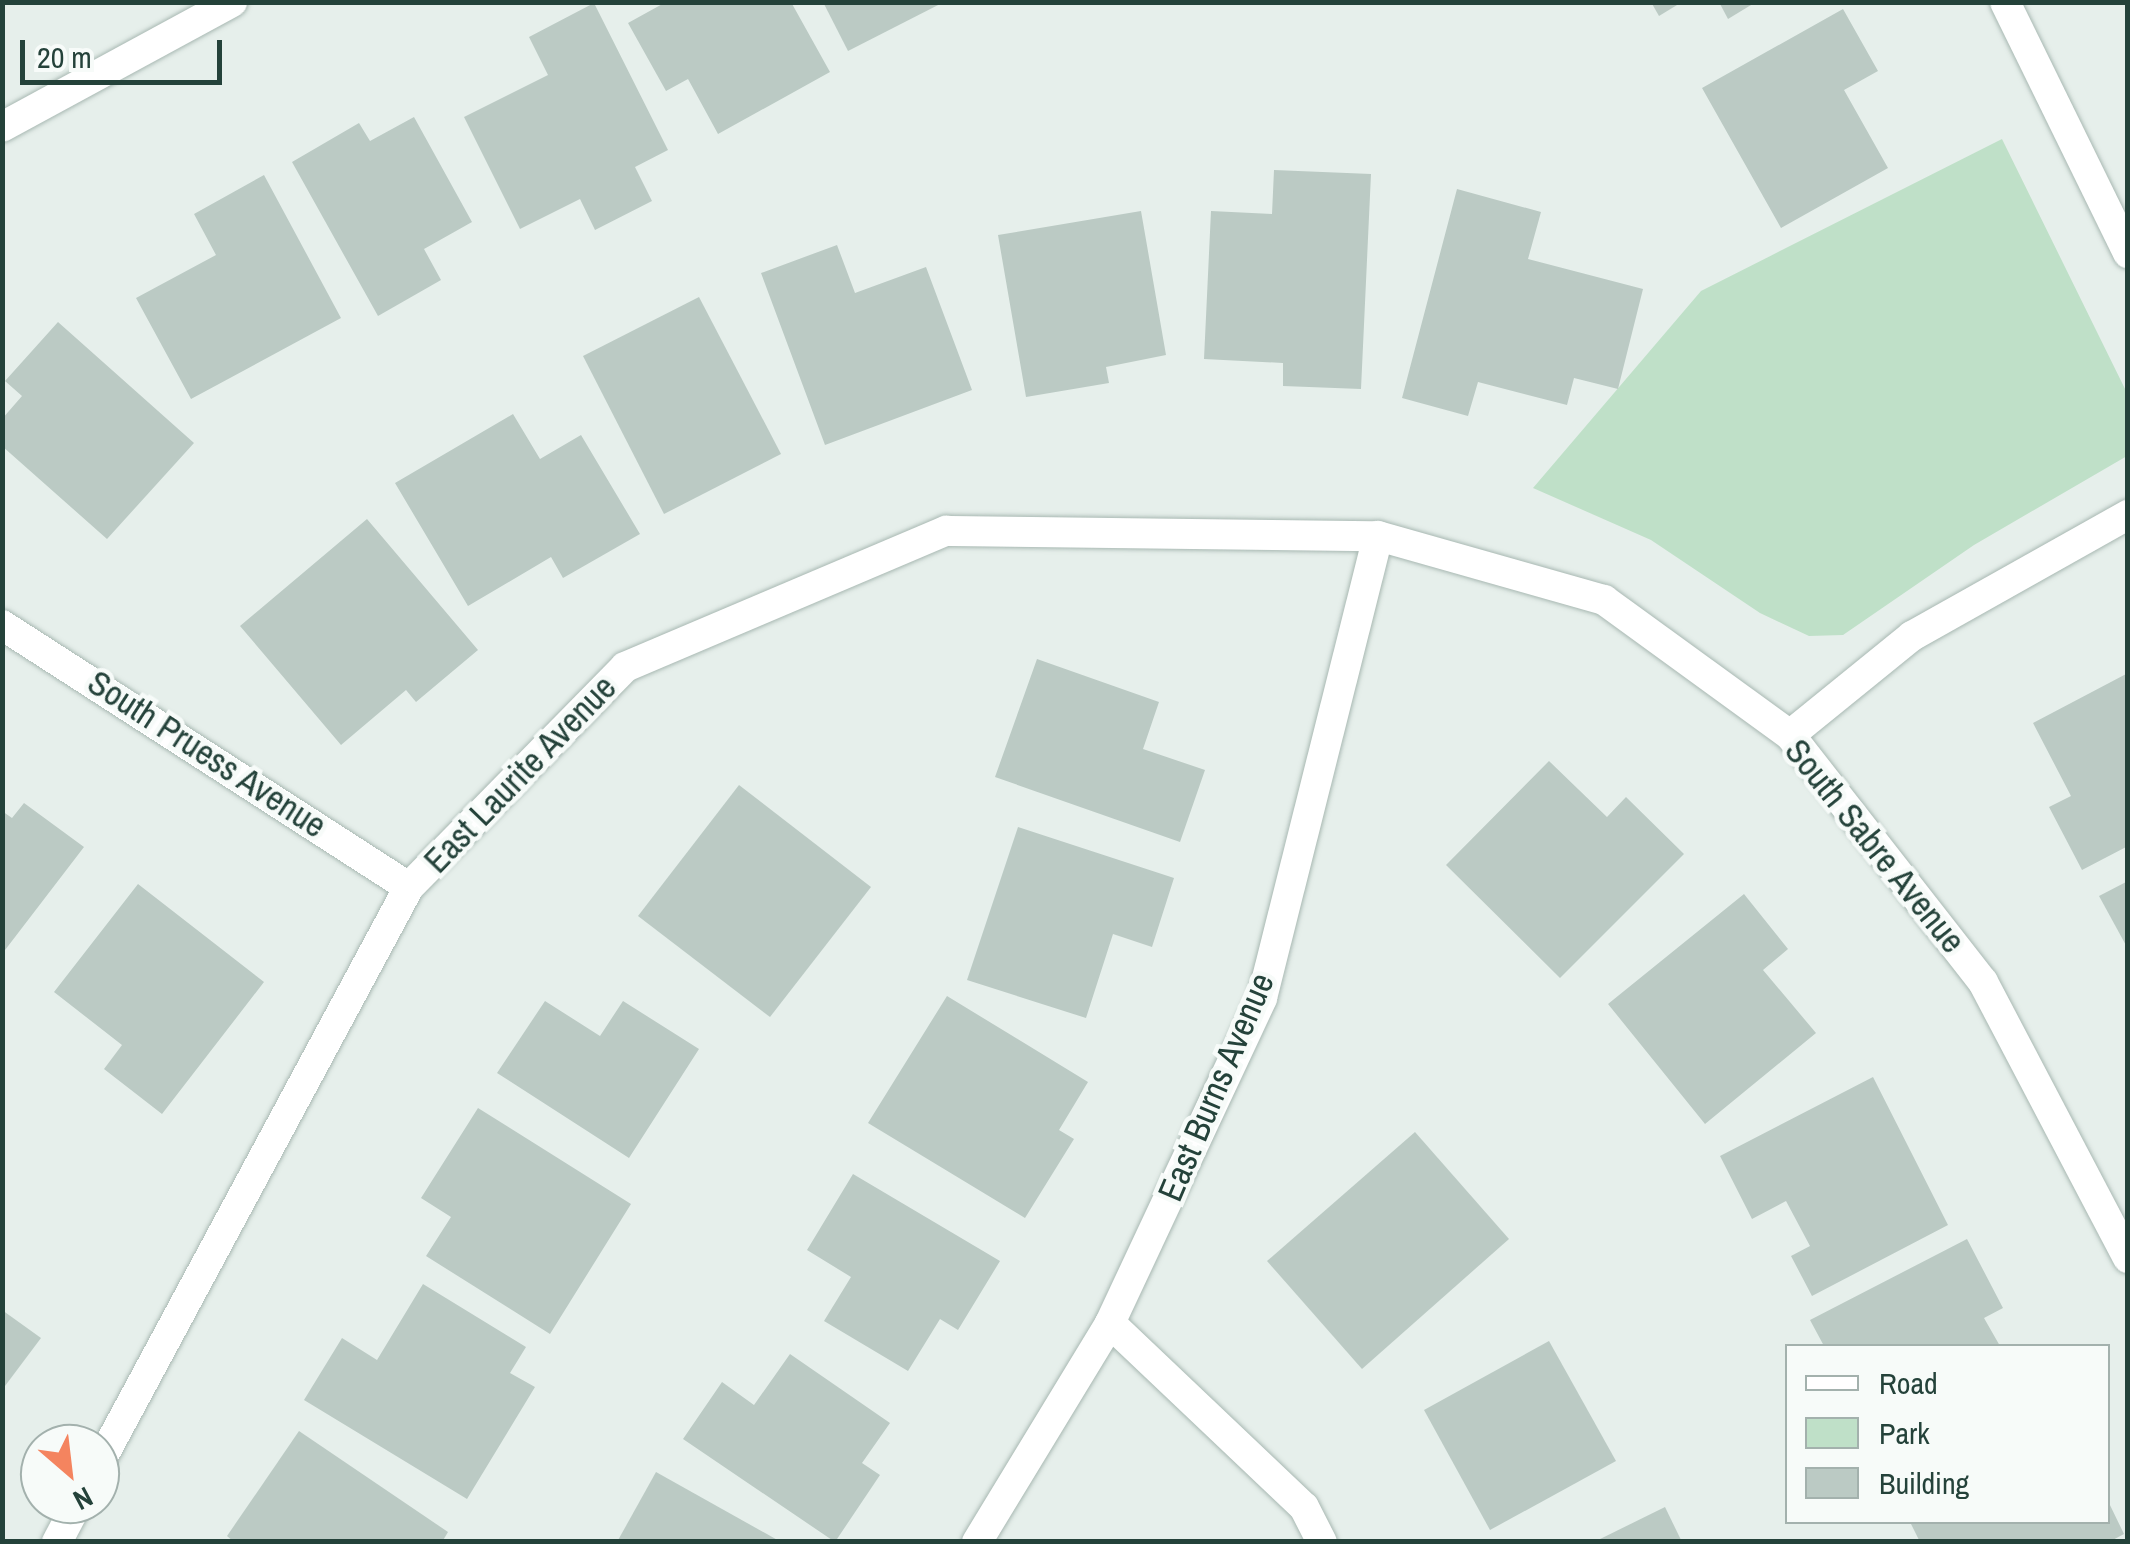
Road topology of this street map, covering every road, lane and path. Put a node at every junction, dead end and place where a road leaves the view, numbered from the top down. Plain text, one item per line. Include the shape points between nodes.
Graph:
1 (232, 2) edge
2 (2004, 2) edge
3 (2, 127) edge
4 (2128, 252) edge
5 (2128, 516) edge
6 (1378, 536) junction
7 (2, 624) edge
8 (1790, 735) junction
9 (410, 887) junction
10 (2128, 1258) edge
11 (1110, 1323) junction
12 (120, 1425) edge
13 (978, 1542) edge
14 (1322, 1542) edge

1 - 3 street
2 - 4 street
5 - 8 street via 1912,636
6 - 8 street, South Sabre Avenue via 1604,600
6 - 9 street, East Laurite Avenue via 946,530 625,667
6 - 11 street, East Burns Avenue via 1262,998
7 - 9 street, South Pruess Avenue
8 - 10 street, South Sabre Avenue via 1983,982
9 - 12 street, East Laurite Avenue
11 - 13 street, East Burns Avenue
11 - 14 street via 1304,1508

